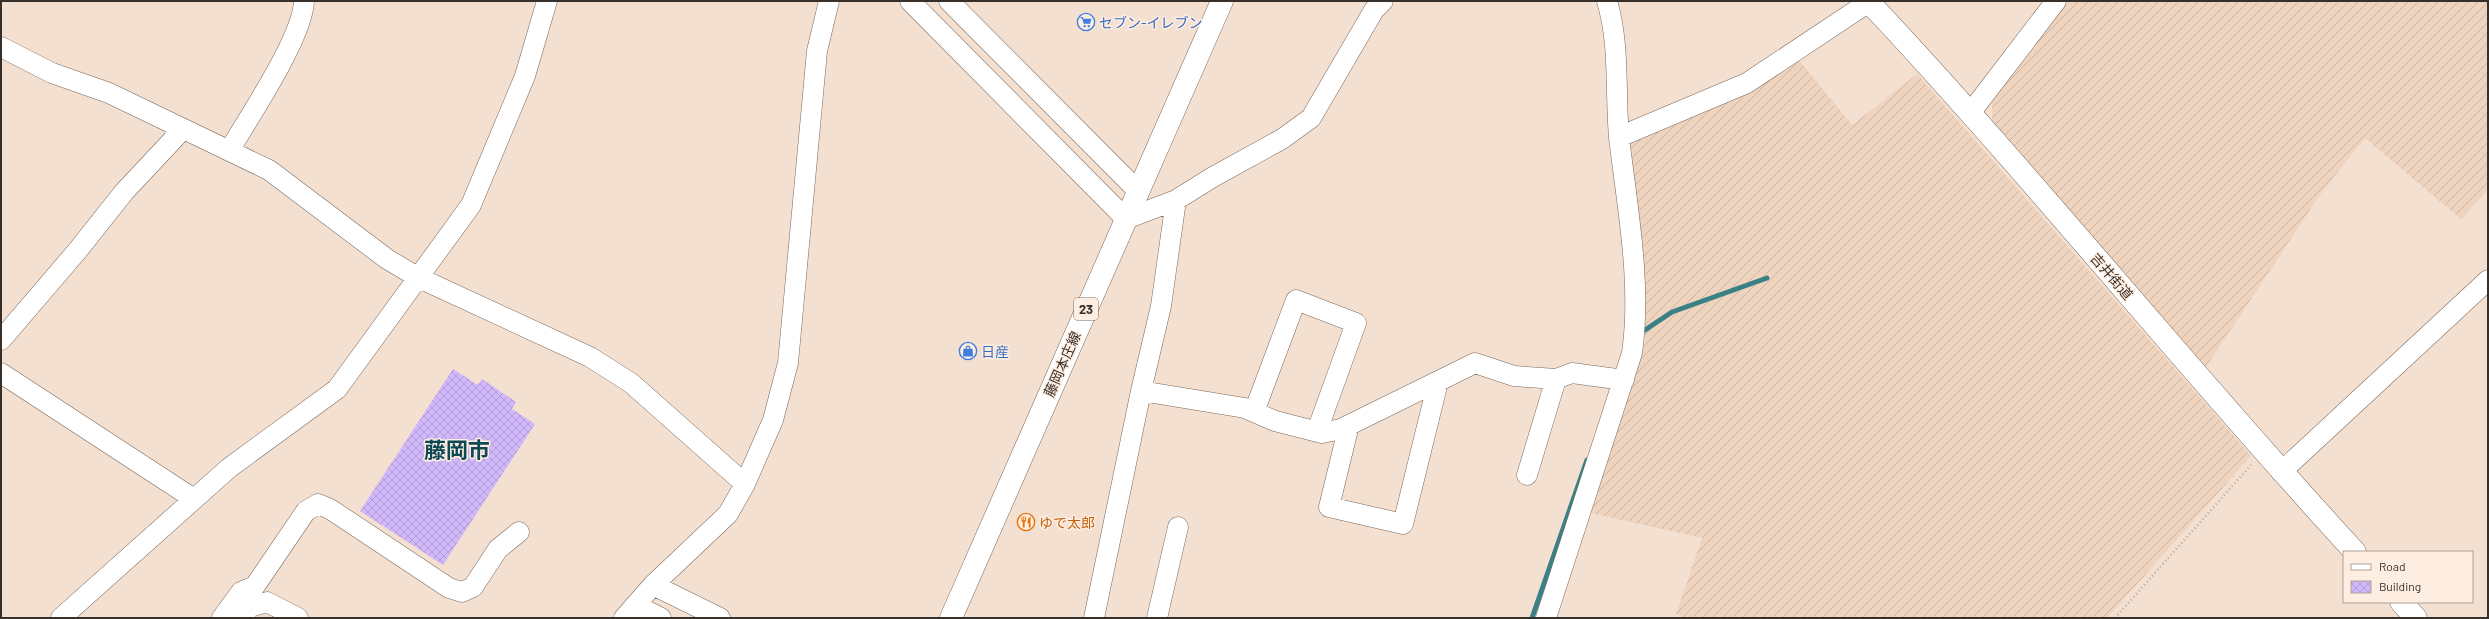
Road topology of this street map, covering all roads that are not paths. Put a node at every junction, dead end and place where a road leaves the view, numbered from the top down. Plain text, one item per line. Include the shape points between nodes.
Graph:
1 (304, 1) edge
2 (547, 1) edge
3 (829, 1) edge
4 (910, 1) edge
5 (949, 1) edge
6 (1222, 1) edge
7 (1383, 1) edge
8 (1607, 1) edge
9 (1869, 1) edge
10 (2056, 1) edge
11 (1, 48) edge
12 (1971, 112) junction
13 (183, 129) junction
14 (1619, 137) junction
15 (229, 152) junction
16 (1138, 191) junction
17 (1176, 200) junction
18 (1126, 219) junction
19 (419, 278) junction
20 (2488, 280) edge
21 (1, 340) edge
22 (1, 373) edge
23 (1556, 379) junction
24 (1624, 380) junction
25 (1438, 382) junction
26 (1141, 391) junction
27 (1254, 412) junction
28 (1350, 425) junction
29 (1317, 431) junction
30 (2281, 472) junction
31 (1527, 475) dead end
32 (745, 484) junction
33 (194, 499) junction
34 (1178, 527) dead end
35 (519, 532) dead end
36 (2354, 551) edge
37 (653, 585) junction
38 (2402, 603) edge
39 (630, 612) edge
40 (1099, 616) edge
41 (61, 618) edge
42 (222, 618) edge
43 (242, 618) edge
44 (298, 618) edge
45 (661, 618) edge
46 (720, 618) edge
47 (951, 618) edge
48 (1157, 618) edge
49 (1546, 618) edge
50 (2416, 618) edge

1 - 15 street via 304,15 290,45
2 - 19 street via 525,76 471,205
3 - 32 street via 817,51 788,363 773,420
4 - 18 street
5 - 16 street
6 - 16 main road, 藤岡本庄線 / 23
7 - 17 street via 1374,10 1311,118 1282,139
8 - 14 street via 1616,69
9 - 12 main road, 吉井街道
9 - 14 street via 1747,83
10 - 12 street
11 - 13 street via 52,73 109,94
12 - 30 main road, 吉井街道
13 - 15 street
13 - 21 street via 124,192
14 - 24 street via 1637,320 1632,353
15 - 19 street via 269,170 387,259
16 - 18 main road, 藤岡本庄線 / 23
17 - 18 street
17 - 26 street via 1162,306
18 - 47 main road, 藤岡本庄線 / 23
19 - 32 street via 596,360 631,383
19 - 33 street via 337,389 229,468
20 - 30 street
22 - 33 street
23 - 24 street via 1572,373
23 - 25 street via 1514,376 1475,363
23 - 31 street
24 - 49 street
25 - 28 street
25 - 28 street via 1403,524 1328,507
26 - 27 street via 1227,404
26 - 40 street
27 - 29 street via 1275,421
27 - 29 street via 1296,300 1356,323
28 - 29 street via 1322,433
30 - 36 main road, 吉井街道
32 - 37 street via 728,514
33 - 41 street
34 - 48 street
35 - 42 street via 498,549 473,587 462,592 449,588 330,509 318,504 306,511 255,586 241,592
37 - 39 street
37 - 46 street
38 - 50 main road
39 - 45 street
43 - 44 street via 250,607 267,602

